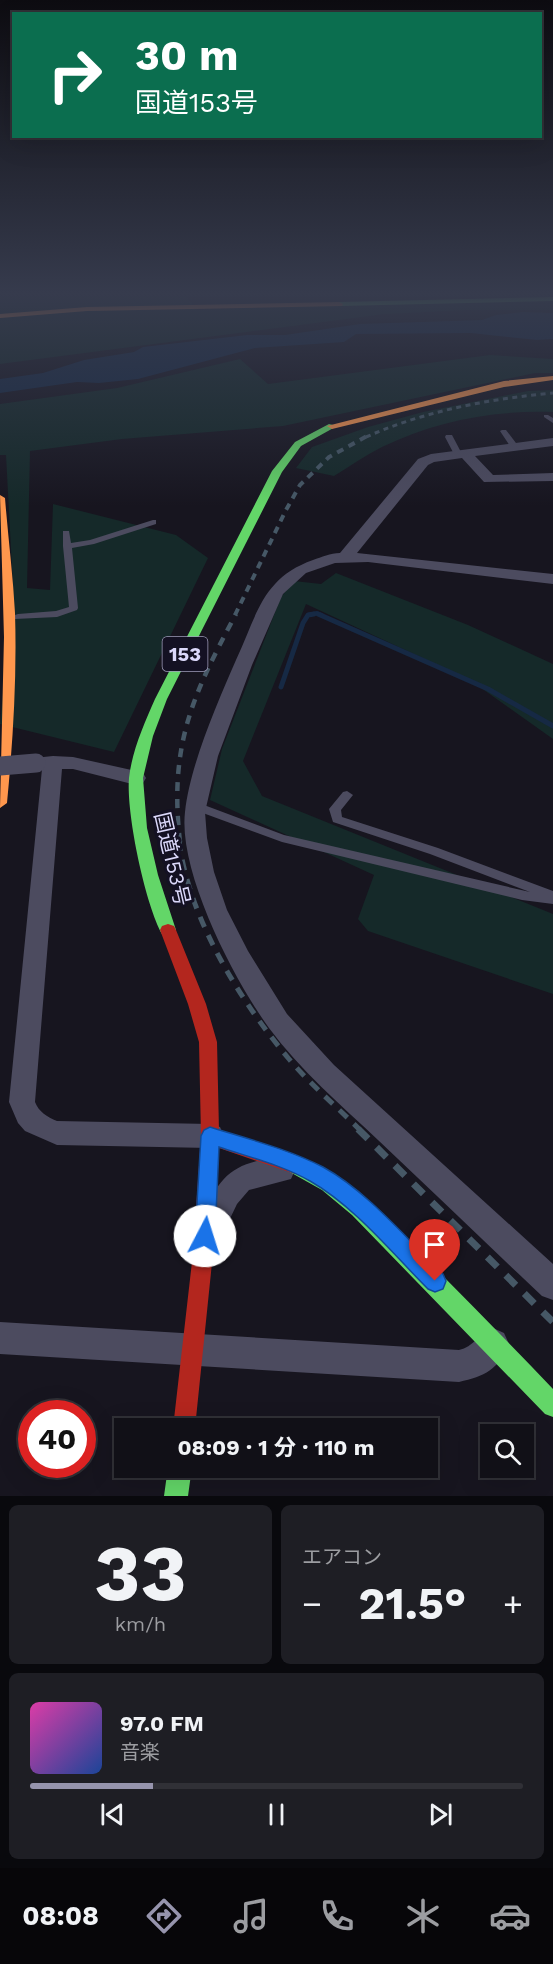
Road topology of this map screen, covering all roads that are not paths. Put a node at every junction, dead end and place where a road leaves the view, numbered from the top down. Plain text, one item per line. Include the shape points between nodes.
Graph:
1 (553, 378) edge
2 (546, 416) dead end
3 (553, 421) edge
4 (504, 430) dead end
5 (449, 437) dead end
6 (553, 442) edge
7 (515, 447) junction
8 (461, 454) junction
9 (553, 477) edge
10 (0, 498) edge
11 (1, 514) edge
12 (0, 522) edge
13 (153, 522) dead end
14 (66, 533) dead end
15 (67, 546) junction
16 (346, 556) junction
17 (553, 579) edge
18 (18, 617) dead end
19 (44, 763) junction
20 (0, 766) edge
21 (136, 778) junction
22 (347, 795) dead end
23 (0, 802) edge
24 (196, 806) junction
25 (553, 897) edge
26 (210, 1136) junction
27 (316, 1174) junction
28 (203, 1253) junction
29 (553, 1285) edge
30 (0, 1338) edge
31 (495, 1342) junction
32 (192, 1350) junction
33 (553, 1406) edge
34 (185, 1418) edge
35 (179, 1478) edge
36 (177, 1496) edge

1 - 21 main road, 国道153号 / 153 via 514,382 352,421 318,433 294,449 264,494 162,699 146,736
2 - 3 lane
4 - 7 lane
5 - 8 lane
6 - 7 street
7 - 8 street
8 - 9 street via 489,478
8 - 16 street via 423,462
10 - 11 main road
11 - 12 main road
11 - 23 main road via 8,586 9,663
13 - 15 lane
14 - 15 lane
15 - 18 lane via 74,608 57,614
16 - 17 street
16 - 24 street via 300,570 275,592 208,756
19 - 20 street, bridge
19 - 21 street via 73,763
19 - 26 street via 22,1102 26,1115 37,1127 57,1133
21 - 26 main road, 国道153号 / 153 via 140,828 150,875 208,1042
22 - 25 lane via 335,810 337,819
24 - 25 lane via 282,838 522,896
24 - 29 street via 196,838 216,910 238,956 278,1021 325,1073
26 - 27 main road
26 - 28 main road, 国道153号
27 - 28 street via 282,1170 256,1172 241,1178 223,1202
27 - 31 main road via 375,1221
28 - 32 main road, 国道153号
30 - 32 street
31 - 32 street via 477,1362 459,1366
31 - 33 main road
32 - 34 main road, 国道153号
35 - 36 main road

